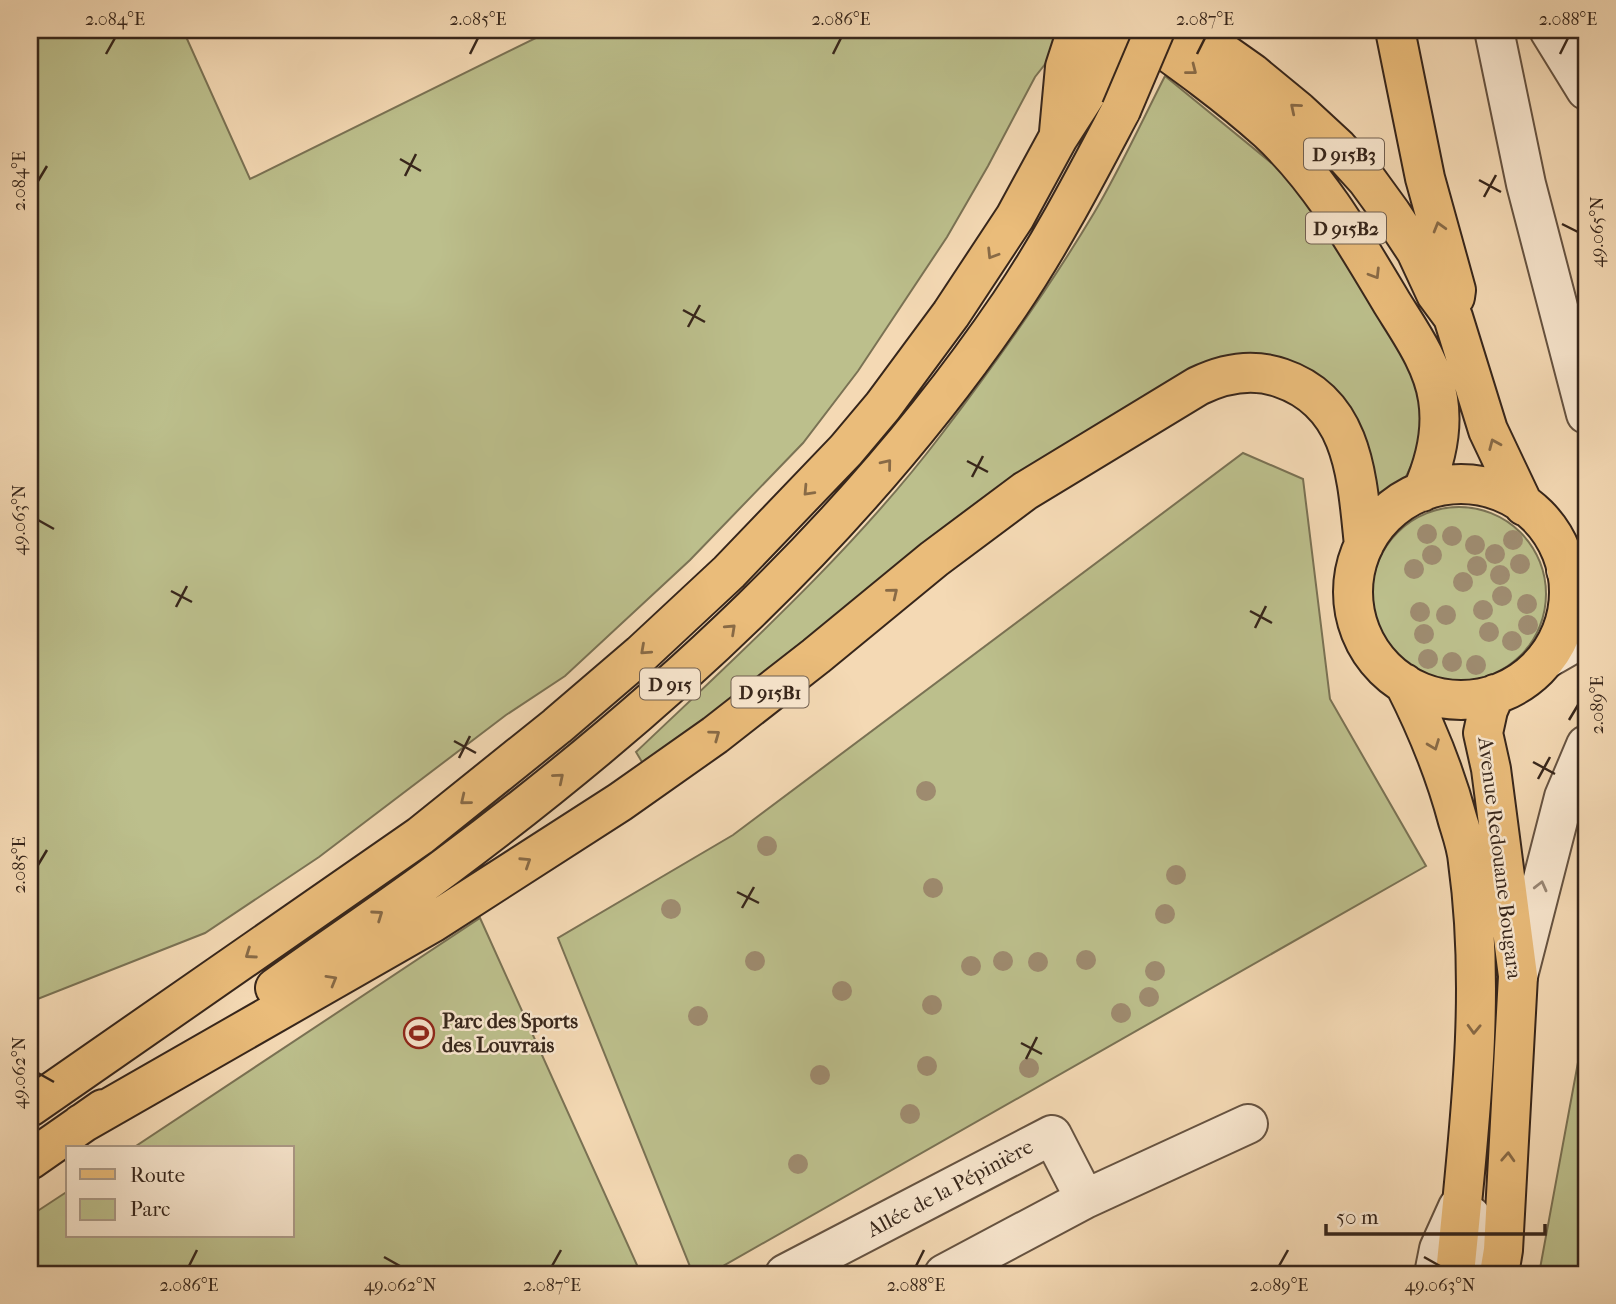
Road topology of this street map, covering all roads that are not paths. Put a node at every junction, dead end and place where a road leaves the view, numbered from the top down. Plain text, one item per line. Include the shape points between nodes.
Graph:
1 (1077, 30) edge
2 (1112, 30) edge
3 (1137, 30) edge
4 (1154, 30) edge
5 (1191, 30) edge
6 (1395, 30) edge
7 (1494, 30) edge
8 (1549, 30) edge
9 (1079, 75) junction
10 (1586, 90) edge
11 (1453, 317) junction
12 (1586, 414) edge
13 (1422, 492) junction
14 (1524, 506) junction
15 (1364, 545) junction
16 (1576, 584) edge
17 (1586, 636) edge
18 (1546, 659) junction
19 (1404, 683) junction
20 (1496, 694) junction
21 (1586, 745) edge
22 (1518, 976) junction
23 (30, 1107) edge
24 (81, 1124) junction
25 (1248, 1125) dead end
26 (30, 1160) edge
27 (1085, 1199) junction
28 (1462, 1199) junction
29 (1496, 1268) edge
30 (785, 1274) edge
31 (944, 1274) edge
32 (1434, 1274) edge
33 (1455, 1274) edge

1 - 9 main road
2 - 9 main road
3 -> 13 main road, D 915B2 via 1227,97 1297,161 1374,273 1423,356 1438,398 1438,435
24 -> 4 main road, D 915, bridge via 445,868 527,805 664,689 771,590 882,471 1009,305 1073,203 1121,110
11 -> 5 main road, D 915B3 via 1391,213 1338,148 1252,73
11 -> 6 main road via 1456,290 1425,178
7 - 12 street via 1526,184
8 - 10 street
9 -> 23 main road, D 915 via 1058,138 985,264 846,450 729,572 578,708 421,836
14 -> 11 main road via 1488,430
13 - 14 main road via 1475,485
13 - 15 main road via 1388,513
14 - 16 main road via 1556,540
15 - 19 main road via 1355,570 1357,622 1375,657
24 -> 15 main road, D 915B1 via 432,923 620,802 715,735 1025,491 1216,377 1243,372 1276,376 1318,398 1348,444
16 - 18 main road via 1555,646
17 - 18 street
18 - 20 main road via 1524,680
19 - 20 main road via 1448,699
19 -> 28 main road, Avenue Redouane Bougara via 1448,781 1468,860 1476,961 1472,1118
20 - 22 main road, Avenue Redouane Bougara via 1483,733
22 -> 21 street via 1564,797
29 -> 22 main road, Avenue Redouane Bougara
24 - 26 main road, D 915
25 - 27 street
27 - 30 street, Allée de la Pépinière via 1052,1135
27 - 31 street
28 - 29 street
28 - 32 street via 1438,1249
28 - 33 main road, Avenue Redouane Bougara

